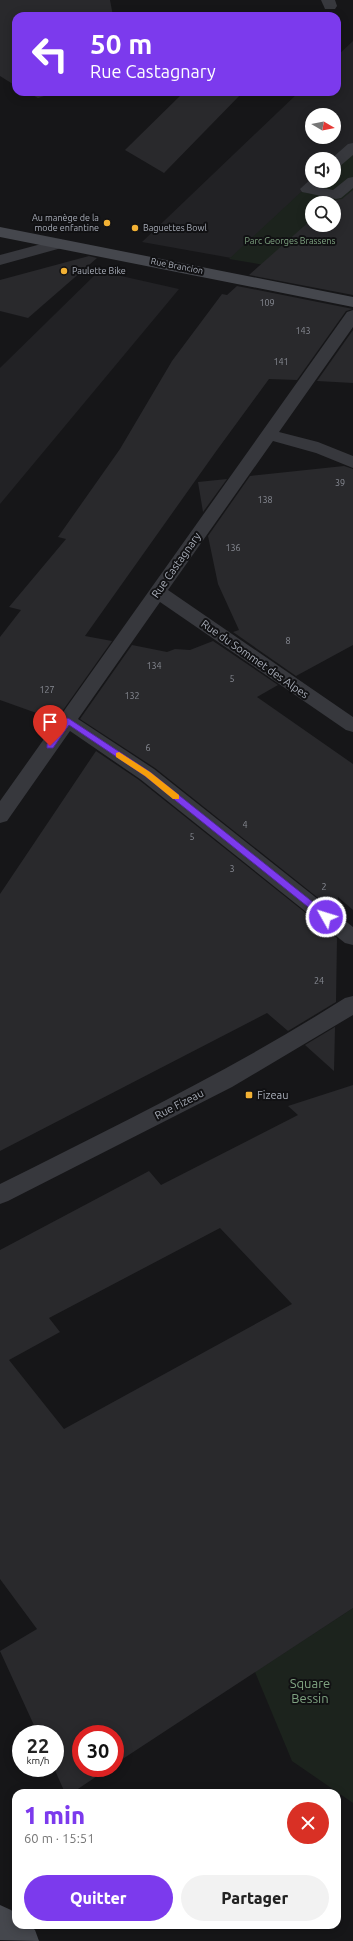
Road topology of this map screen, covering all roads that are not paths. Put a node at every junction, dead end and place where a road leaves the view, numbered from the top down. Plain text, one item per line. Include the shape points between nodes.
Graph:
1 (353, 147) edge
2 (341, 158) edge
3 (353, 180) edge
4 (308, 188) edge
5 (0, 232) edge
6 (60, 244) junction
7 (0, 260) edge
8 (353, 302) edge
9 (353, 315) edge
10 (268, 435) junction
11 (353, 463) edge
12 (157, 591) junction
13 (68, 721) junction
14 (353, 726) edge
15 (0, 816) edge
16 (353, 938) edge
17 (353, 1004) edge
18 (0, 1195) edge
19 (0, 1920) edge
20 (24, 1941) edge

1 - 2 street
3 - 4 street via 336,196
5 - 6 street, Rue Brancion
6 - 7 street
6 - 8 street, Rue Brancion
9 - 10 street, Rue Castagnary
10 - 11 street via 310,444 331,451
10 - 12 street, Rue Castagnary
12 - 13 street, Rue Castagnary
12 - 14 street, Rue du Sommet des Alpes
13 - 15 street, Rue Castagnary
13 - 16 street via 148,774
17 - 18 street, Rue Fizeau via 306,1035 233,1076
19 - 20 street

